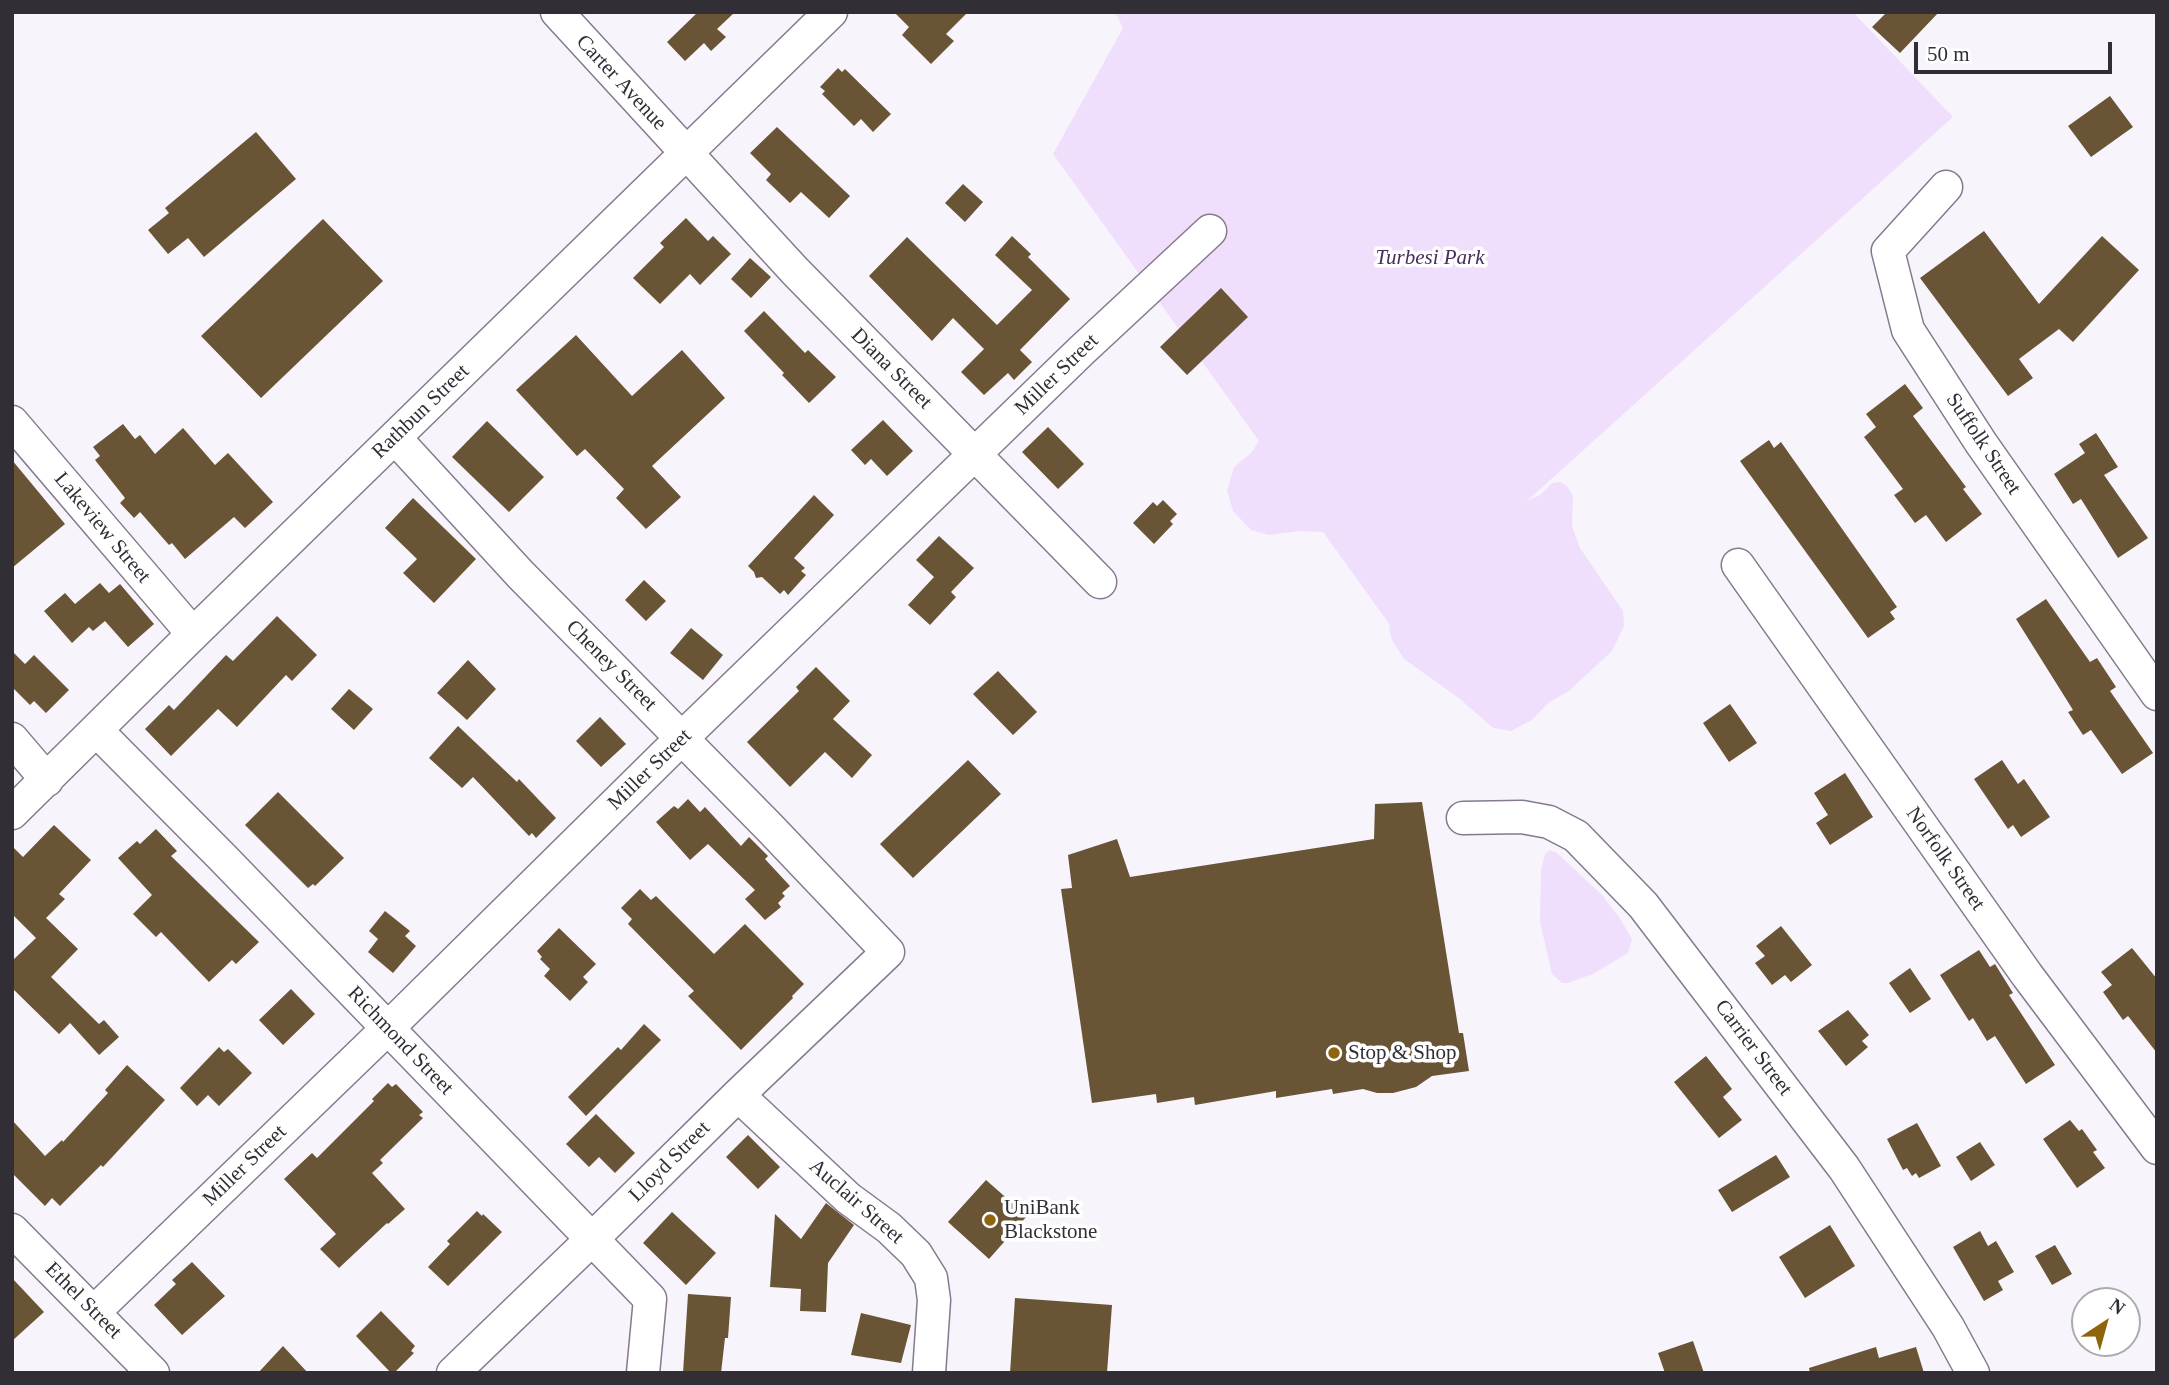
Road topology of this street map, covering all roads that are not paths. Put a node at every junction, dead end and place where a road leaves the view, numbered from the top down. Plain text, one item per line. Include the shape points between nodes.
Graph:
1 (557, 12) edge
2 (831, 12) edge
3 (686, 153) junction
4 (1946, 187) dead end
5 (1210, 230) dead end
6 (12, 422) edge
7 (395, 438) junction
8 (975, 455) junction
9 (1738, 565) dead end
10 (1100, 582) dead end
11 (193, 634) junction
12 (2157, 694) edge
13 (97, 731) junction
14 (12, 738) edge
15 (682, 738) junction
16 (47, 780) junction
17 (12, 813) edge
18 (1463, 818) dead end
19 (888, 952) joint
20 (388, 1028) junction
21 (738, 1094) junction
22 (2157, 1148) edge
23 (12, 1230) edge
24 (591, 1240) junction
25 (94, 1312) junction
26 (153, 1373) edge
27 (453, 1373) edge
28 (643, 1373) edge
29 (929, 1373) edge
30 (1973, 1373) edge

1 - 3 street, Carter Avenue
2 - 3 street, Rathbun Street
3 - 7 street, Rathbun Street
3 - 8 street, Diana Street
4 - 12 street, Suffolk Street via 1888,251 1908,330 1981,443
5 - 8 street, Miller Street
6 - 11 street, Lakeview Street
7 - 11 street, Rathbun Street
7 - 15 street, Cheney Street via 520,574
8 - 10 street, Diana Street
8 - 15 street, Miller Street
9 - 22 street, Norfolk Street via 2027,975
11 - 13 street, Rathbun Street
13 - 16 street, Rathbun Street
13 - 20 street, Richmond Street
14 - 16 street
15 - 19 street, Cheney Street
15 - 20 street, Miller Street
16 - 17 street, Rathbun Street
18 - 30 street, Carrier Street via 1522,817 1549,822 1576,836 1643,905 1844,1168
19 - 21 street, Lloyd Street
20 - 24 street, Richmond Street
20 - 25 street, Miller Street
21 - 24 street, Lloyd Street
21 - 29 street, Auclair Street via 848,1198 916,1254 931,1278 934,1300
23 - 25 street, Ethel Street
24 - 27 street, Lloyd Street
24 - 28 street, Richmond Street via 650,1299
25 - 26 street, Ethel Street

